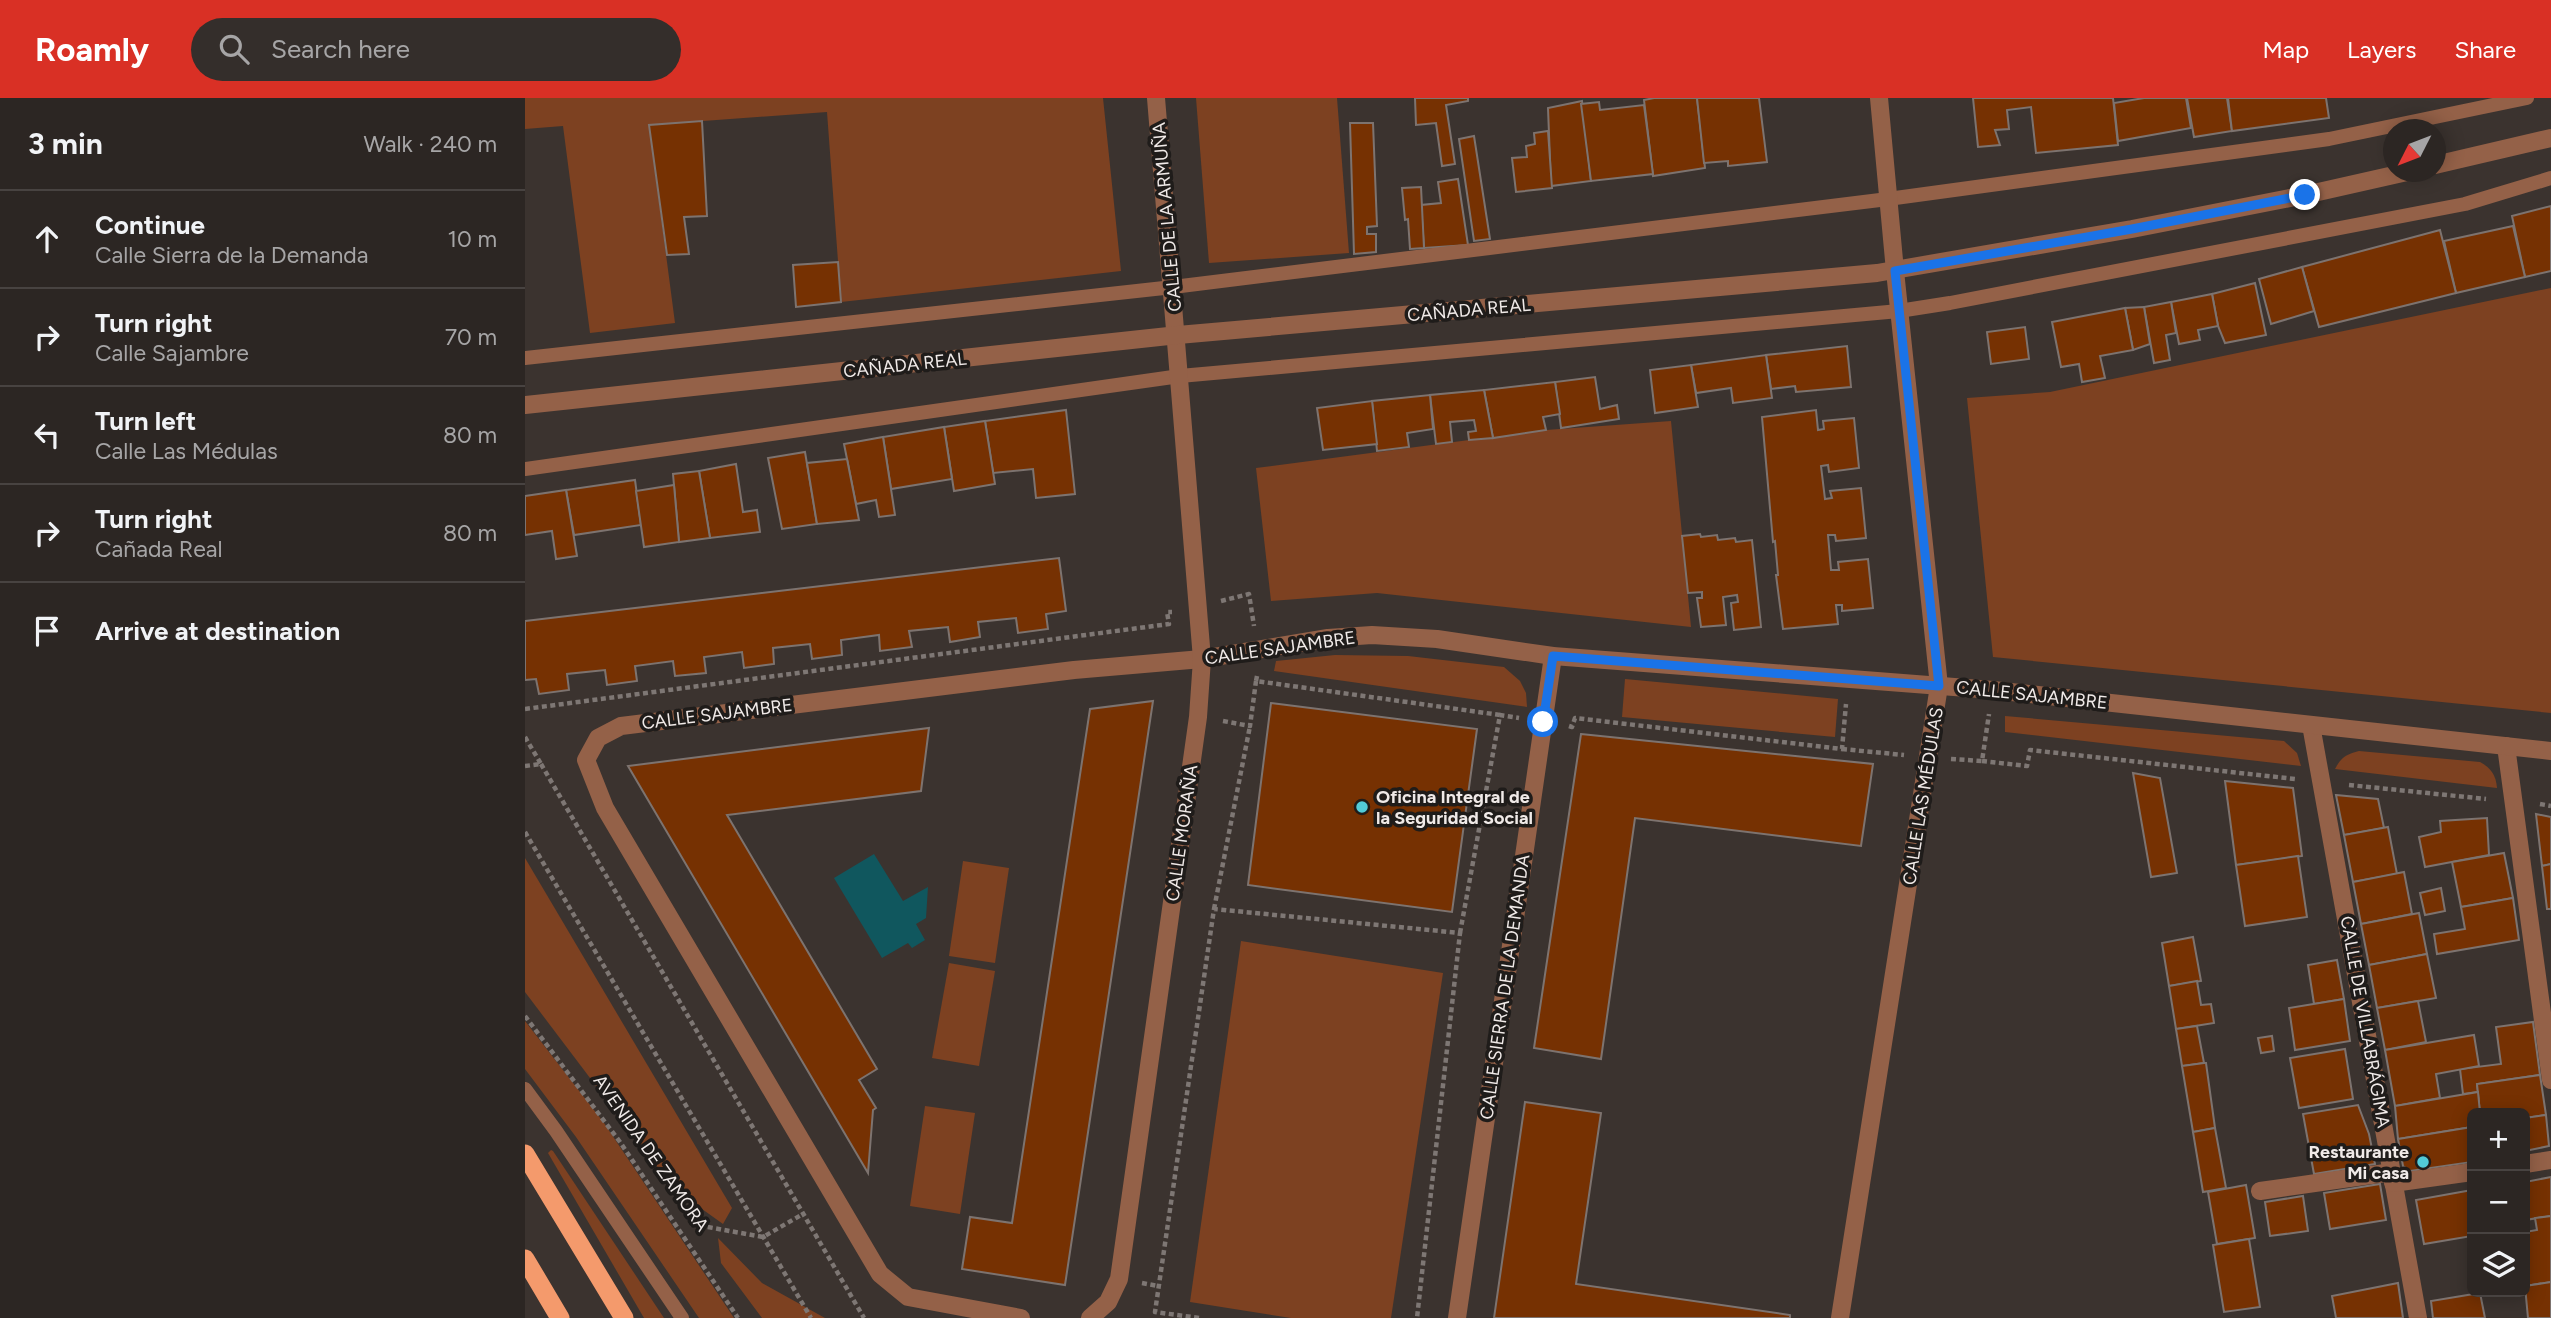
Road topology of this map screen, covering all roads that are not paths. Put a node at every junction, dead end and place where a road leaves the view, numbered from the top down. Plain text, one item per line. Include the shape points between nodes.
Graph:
1 (1156, 98) edge
2 (1879, 98) edge
3 (2528, 98) edge
4 (2551, 138) edge
5 (2446, 162) edge
6 (2383, 177) edge
7 (2551, 178) edge
8 (1888, 199) junction
9 (1895, 271) junction
10 (1173, 287) junction
11 (1899, 311) junction
12 (1178, 335) junction
13 (525, 358) edge
14 (1181, 376) junction
15 (525, 405) edge
16 (525, 470) edge
17 (1553, 656) junction
18 (1202, 659) junction
19 (1939, 686) junction
20 (2312, 725) junction
21 (2507, 746) junction
22 (2551, 751) edge
23 (2544, 977) edge
24 (2551, 1080) edge
25 (525, 1090) edge
26 (525, 1154) edge
27 (2551, 1160) edge
28 (2530, 1163) edge
29 (2467, 1172) edge
30 (2393, 1178) junction
31 (2260, 1191) dead end
32 (525, 1259) edge
33 (560, 1318) edge
34 (624, 1318) edge
35 (682, 1318) edge
36 (1021, 1318) edge
37 (1090, 1318) edge
38 (1457, 1318) edge
39 (1840, 1318) edge
40 (2418, 1318) edge

1 - 10 street, CALLE DE LA ARMUÑA
2 - 8 street, CALLE LAS MÉDULAS
3 - 8 lane via 2329,139
4 - 5 street
6 - 9 street, CAÑADA REAL
7 - 11 lane via 2465,204
8 - 9 street, CALLE LAS MÉDULAS
8 - 10 lane
9 - 11 street, CALLE LAS MÉDULAS
9 - 12 street, CAÑADA REAL
10 - 12 street, CALLE DE LA ARMUÑA
10 - 13 lane
11 - 14 lane
11 - 19 street, CALLE LAS MÉDULAS
12 - 14 street, CALLE MORAÑA
12 - 15 street, CAÑADA REAL
14 - 16 lane
14 - 18 street, CALLE MORAÑA
17 - 18 street, CALLE SAJAMBRE via 1437,639 1372,635
17 - 19 street, CALLE SAJAMBRE
17 - 38 street, CALLE SIERRA DE LA DEMANDA
18 - 36 street, CALLE SAJAMBRE via 1074,670 621,726 598,738 586,760 605,808 880,1274 908,1297
18 - 37 street, CALLE MORAÑA via 1198,717 1119,1279 1108,1302
19 - 20 street, CALLE SAJAMBRE
19 - 39 street, CALLE LAS MÉDULAS
20 - 21 street, CALLE SAJAMBRE
20 - 30 street, CALLE DE VILLABRÁGIMA
21 - 22 street, CALLE SAJAMBRE
21 - 23 street
23 - 24 street
25 - 35 lane via 557,1130
26 - 34 highway
27 - 28 street
29 - 30 street
30 - 31 street
30 - 40 street, CALLE DE VILLABRÁGIMA
32 - 33 highway

